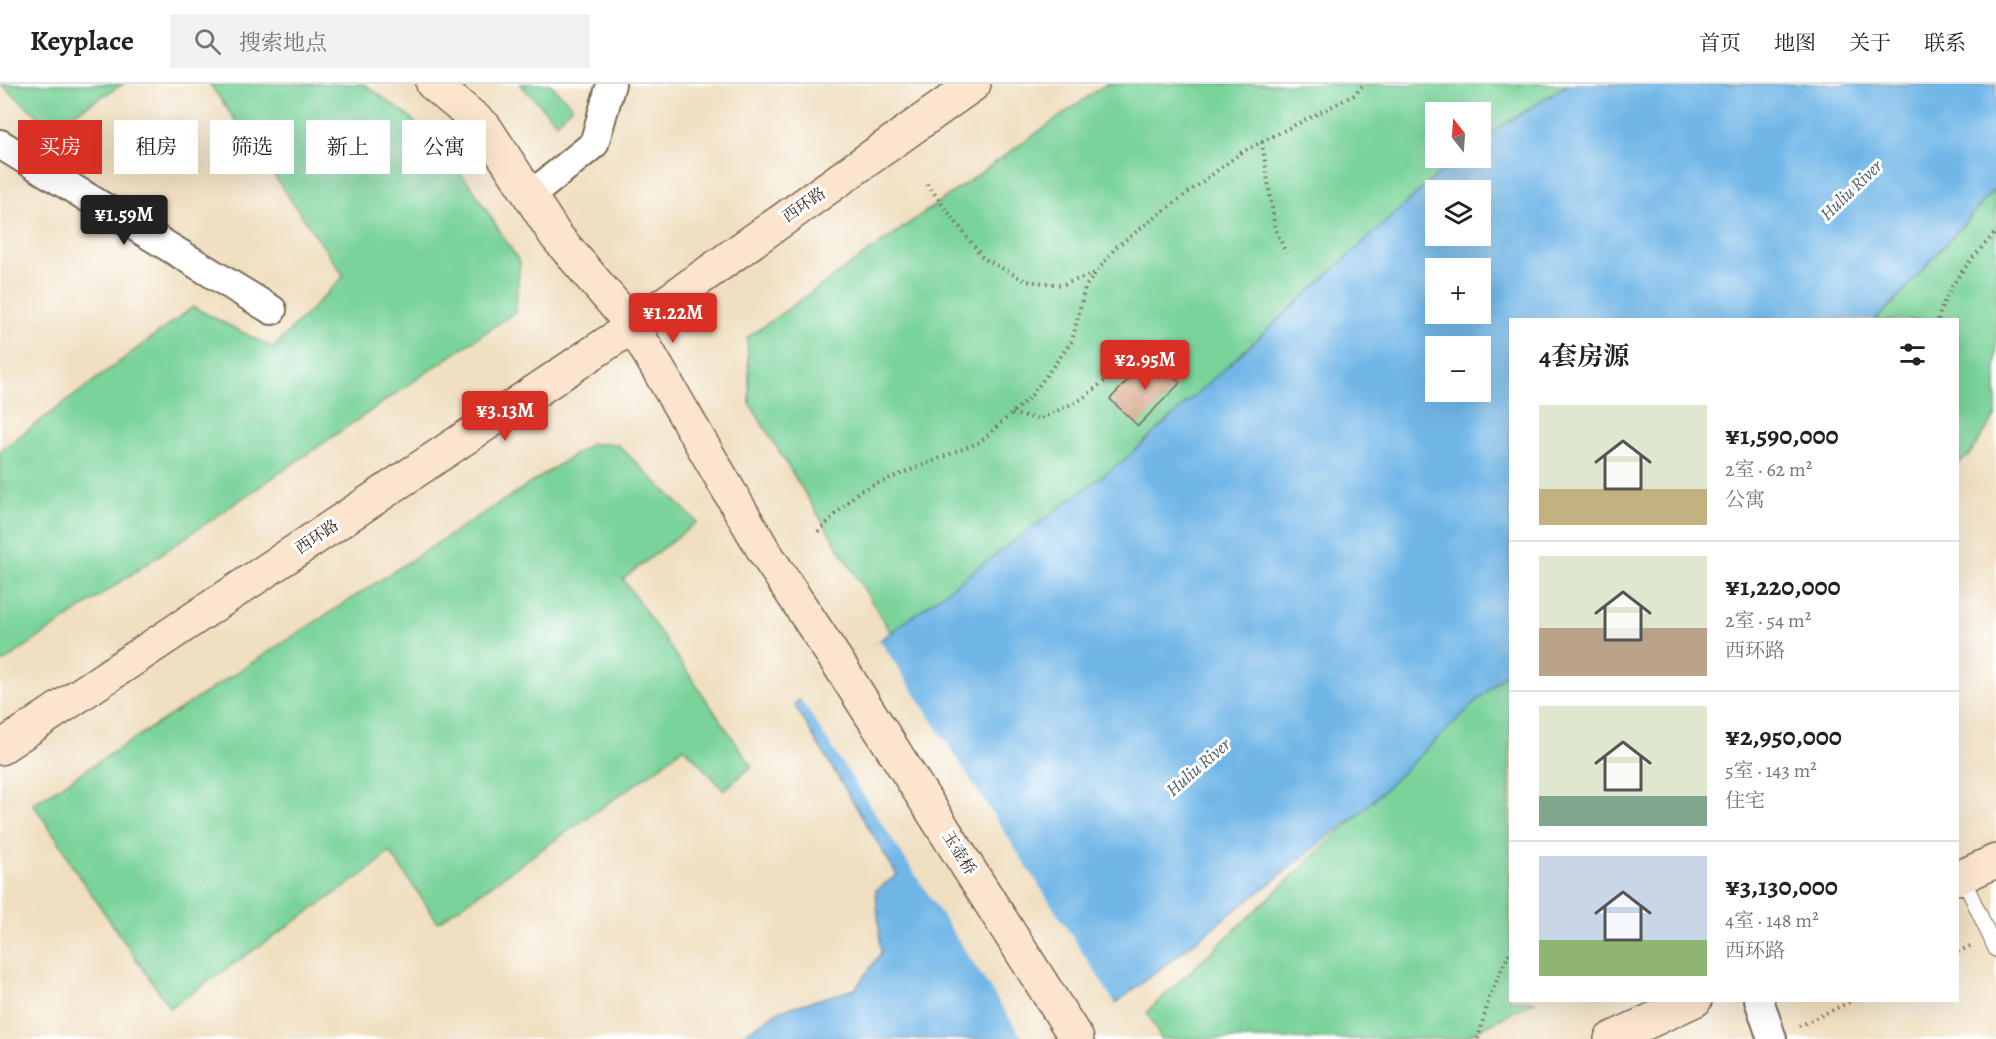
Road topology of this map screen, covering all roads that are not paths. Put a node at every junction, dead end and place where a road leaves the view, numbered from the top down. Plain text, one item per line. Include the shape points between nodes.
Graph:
1 (433, 84) edge
2 (611, 84) edge
3 (974, 84) edge
4 (0, 144) edge
5 (530, 196) junction
6 (272, 310) dead end
7 (633, 326) junction
8 (0, 748) edge
9 (1996, 861) edge
10 (1960, 877) edge
11 (1996, 950) edge
12 (1691, 1002) edge
13 (1760, 1002) edge
14 (1077, 1039) edge
15 (1611, 1039) edge
16 (1772, 1039) edge

1 - 5 main road via 485,127
2 - 5 street via 594,144
3 - 7 main road, 西环路
4 - 6 street
5 - 7 main road via 556,236
7 - 8 main road, 西环路
7 - 14 main road, 玉壶桥 via 764,551
9 - 10 main road
10 - 11 lane
12 - 15 main road
13 - 16 street

